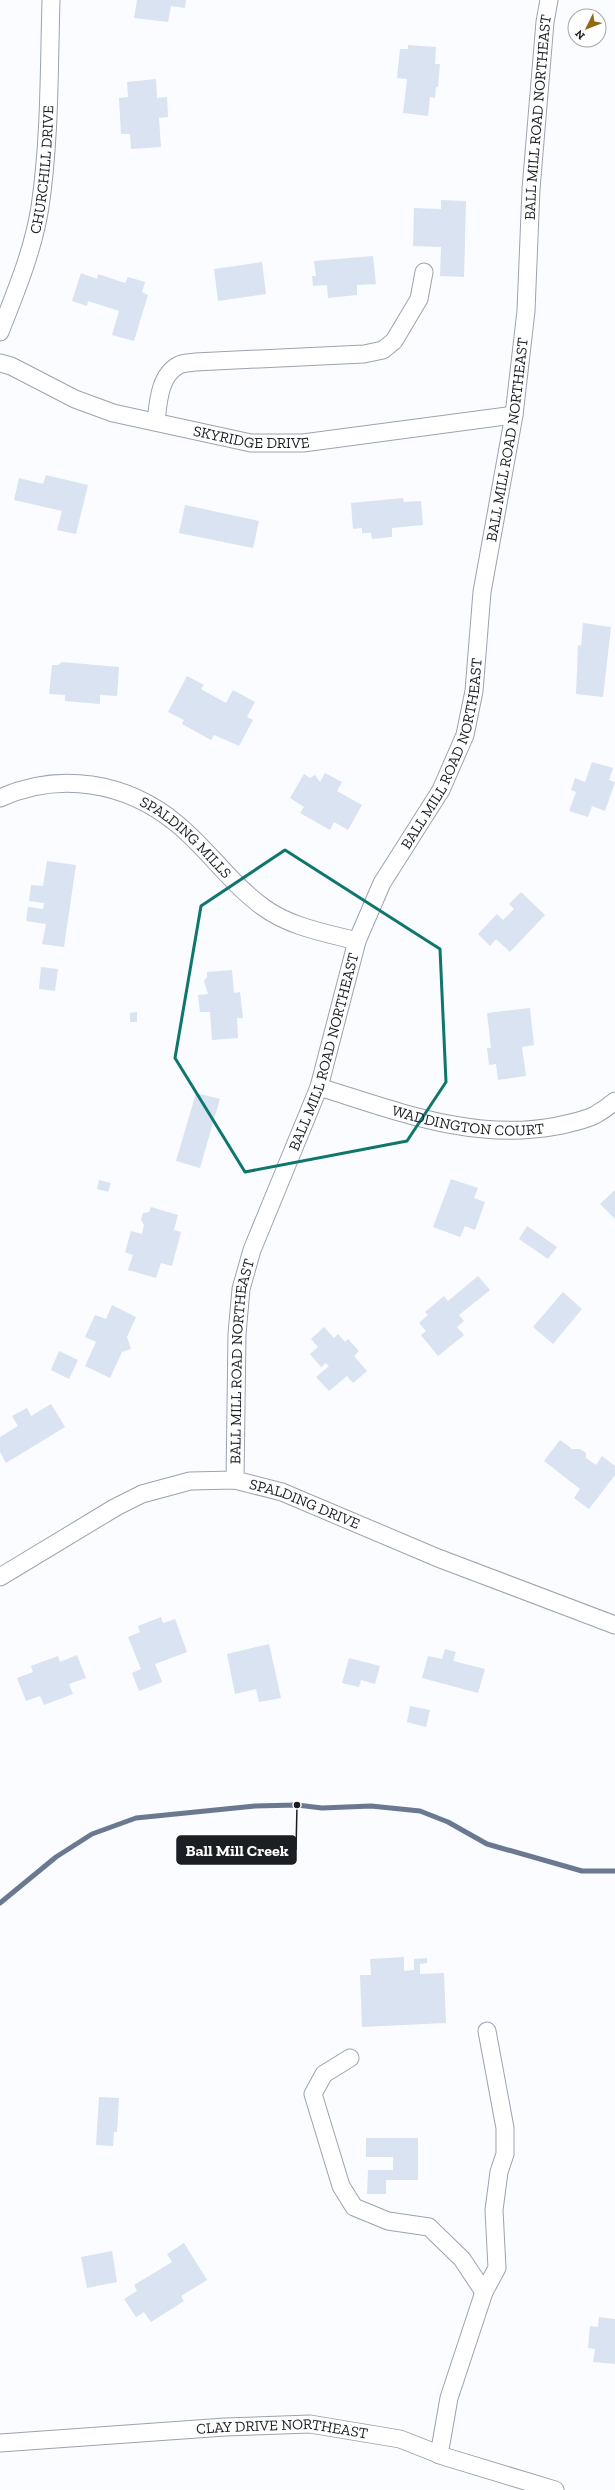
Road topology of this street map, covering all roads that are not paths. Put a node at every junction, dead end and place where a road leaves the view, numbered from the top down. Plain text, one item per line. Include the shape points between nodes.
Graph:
1 (51, 0) edge
2 (550, 0) edge
3 (424, 272) dead end
4 (0, 332) edge
5 (0, 363) edge
6 (514, 415) junction
7 (156, 422) junction
8 (0, 798) edge
9 (357, 942) junction
10 (319, 1087) junction
11 (615, 1101) edge
12 (235, 1480) junction
13 (0, 1577) edge
14 (615, 1625) edge
15 (486, 2031) dead end
16 (350, 2058) dead end
17 (484, 2292) junction
18 (0, 2443) edge
19 (439, 2455) junction
20 (555, 2490) edge

1 - 4 street, CHURCHILL DRIVE via 48,123 40,208 26,265
2 - 6 street, BALL MILL ROAD NORTHEAST via 545,22 531,189 526,311
3 - 7 street via 419,300 394,342 383,350 364,354 178,365 164,381 158,398
5 - 7 street, SKYRIDGE DRIVE via 11,366 75,399 113,413
6 - 7 street, SKYRIDGE DRIVE via 303,443 251,443
6 - 9 street, BALL MILL ROAD NORTHEAST via 482,592 474,691 465,735 441,790 382,883
8 - 9 street, SPALDING MILLS via 18,790 46,784 78,783 106,787 136,797 177,823 243,892 265,909 300,926
9 - 10 street, BALL MILL ROAD NORTHEAST
10 - 11 street, WADDINGTON COURT via 446,1125 504,1132 581,1121 596,1115
10 - 12 street, BALL MILL ROAD NORTHEAST via 252,1250 241,1289 237,1334
12 - 13 street, SPALDING DRIVE via 190,1481 142,1494
12 - 14 street, SPALDING DRIVE via 282,1492 438,1558
15 - 17 street via 505,2128 505,2154 499,2172 494,2210 497,2268
16 - 17 street via 324,2074 313,2094 341,2186 354,2207 388,2221 429,2227 462,2259
17 - 19 street via 449,2398
18 - 19 street, CLAY DRIVE NORTHEAST via 224,2427 310,2424 400,2440
19 - 20 street, CLAY DRIVE NORTHEAST

